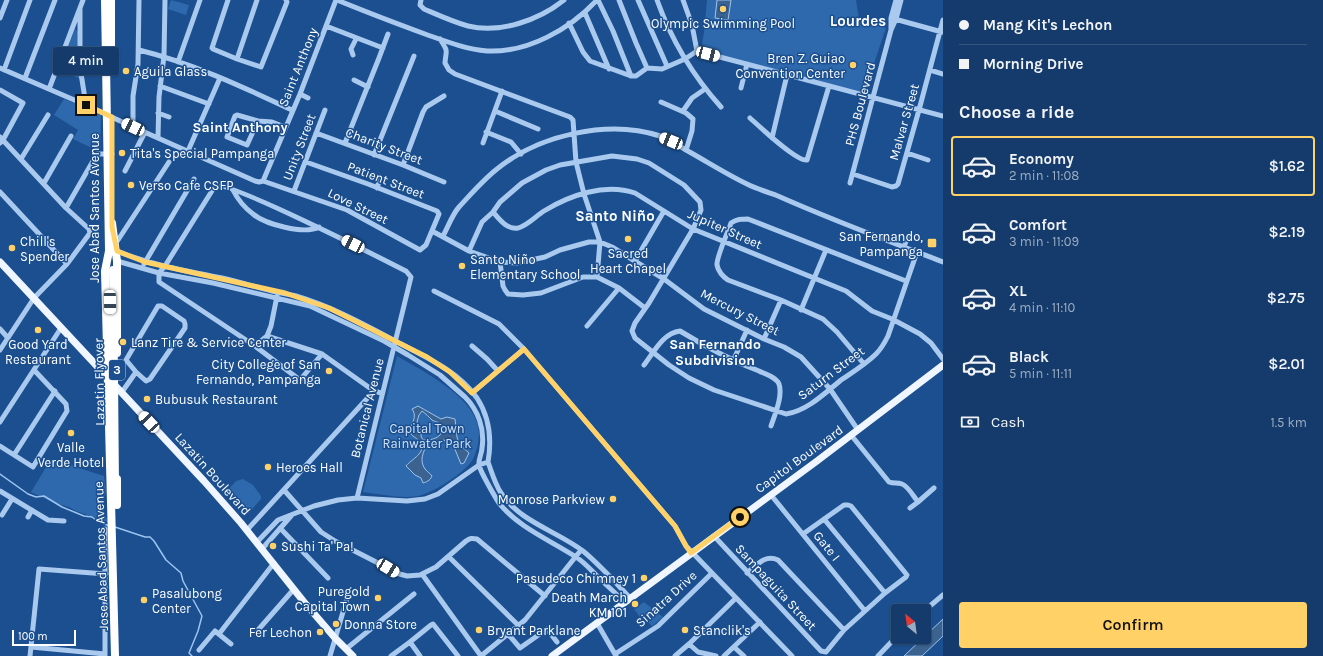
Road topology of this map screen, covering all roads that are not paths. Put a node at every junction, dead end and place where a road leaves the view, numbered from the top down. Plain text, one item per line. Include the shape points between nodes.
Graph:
1 (7, 0) edge
2 (30, 0) edge
3 (55, 0) edge
4 (83, 0) edge
5 (105, 0) edge
6 (111, 0) edge
7 (139, 0) edge
8 (165, 0) edge
9 (200, 0) edge
10 (228, 0) edge
11 (257, 0) edge
12 (564, 0) edge
13 (598, 0) edge
14 (619, 0) edge
15 (638, 0) edge
16 (656, 0) edge
17 (683, 0) edge
18 (896, 0) edge
19 (901, 0) edge
20 (286, 1) edge
21 (335, 2) edge
22 (421, 2) edge
23 (80, 8) junction
24 (585, 13) junction
25 (0, 18) edge
26 (894, 19) junction
27 (943, 20) edge
28 (570, 23) junction
29 (326, 26) junction
30 (941, 32) edge
31 (388, 34) dead end
32 (356, 39) junction
33 (440, 39) junction
34 (452, 43) junction
35 (383, 48) junction
36 (139, 50) junction
37 (697, 51) junction
38 (448, 54) junction
39 (353, 55) dead end
40 (164, 56) junction
41 (414, 56) dead end
42 (237, 59) junction
43 (685, 59) junction
44 (178, 62) junction
45 (747, 64) junction
46 (667, 66) junction
47 (647, 68) junction
48 (2, 69) edge
49 (610, 69) junction
50 (930, 70) junction
51 (943, 74) edge
52 (787, 75) junction
53 (631, 76) junction
54 (25, 78) junction
55 (220, 78) junction
56 (354, 80) dead end
57 (160, 86) junction
58 (829, 86) junction
59 (368, 87) junction
60 (741, 88) dead end
61 (49, 89) junction
62 (705, 89) junction
63 (0, 90) edge
64 (502, 91) junction
65 (300, 94) junction
66 (444, 96) dead end
67 (873, 97) junction
68 (308, 98) dead end
69 (661, 102) dead end
70 (208, 104) junction
71 (86, 105) junction
72 (721, 107) dead end
73 (292, 110) junction
74 (325, 110) dead end
75 (919, 110) junction
76 (495, 111) junction
77 (683, 111) junction
78 (158, 113) junction
79 (48, 115) dead end
80 (109, 116) junction
81 (943, 116) edge
82 (169, 117) dead end
83 (750, 118) dead end
84 (258, 121) junction
85 (133, 127) junction
86 (285, 127) junction
87 (538, 129) dead end
88 (145, 132) junction
89 (486, 132) junction
90 (316, 133) junction
91 (574, 133) junction
92 (71, 136) dead end
93 (158, 138) junction
94 (772, 138) junction
95 (1, 140) edge
96 (345, 143) junction
97 (483, 143) dead end
98 (686, 150) junction
99 (188, 151) junction
100 (110, 153) junction
101 (907, 153) junction
102 (521, 154) junction
103 (374, 155) junction
104 (21, 159) junction
105 (928, 160) dead end
106 (169, 162) dead end
107 (306, 162) junction
108 (576, 162) junction
109 (403, 164) junction
110 (125, 170) dead end
111 (853, 174) junction
112 (380, 178) dead end
113 (194, 179) dead end
114 (263, 181) junction
115 (444, 182) dead end
116 (44, 183) junction
117 (850, 183) dead end
118 (377, 188) junction
119 (233, 190) junction
120 (0, 192) edge
121 (294, 192) junction
122 (584, 194) junction
123 (66, 208) junction
124 (664, 211) junction
125 (493, 212) junction
126 (112, 227) junction
127 (319, 227) junction
128 (693, 229) junction
129 (432, 231) junction
130 (443, 236) junction
131 (908, 236) dead end
132 (116, 242) junction
133 (600, 242) junction
134 (725, 242) junction
135 (904, 247) junction
136 (826, 250) junction
137 (113, 251) junction
138 (469, 251) junction
139 (917, 252) junction
140 (117, 261) junction
141 (635, 261) junction
142 (0, 262) edge
143 (145, 262) junction
144 (500, 262) junction
145 (943, 262) edge
146 (67, 264) junction
147 (165, 266) junction
148 (142, 268) junction
149 (111, 271) junction
150 (159, 273) junction
151 (597, 277) junction
152 (814, 278) junction
153 (664, 279) junction
154 (906, 281) junction
155 (619, 288) junction
156 (434, 291) dead end
157 (278, 292) junction
158 (34, 298) junction
159 (277, 298) junction
160 (781, 300) junction
161 (645, 308) junction
162 (801, 310) junction
163 (892, 319) junction
164 (587, 326) dead end
165 (61, 328) junction
166 (0, 329) edge
167 (747, 330) junction
168 (267, 336) junction
169 (8, 338) junction
170 (764, 339) junction
171 (395, 340) junction
172 (255, 346) junction
173 (393, 346) junction
174 (472, 346) dead end
175 (524, 349) junction
176 (0, 350) edge
177 (653, 353) junction
178 (322, 354) junction
179 (943, 359) edge
180 (733, 361) junction
181 (864, 364) junction
182 (644, 365) dead end
183 (943, 365) edge
184 (34, 370) junction
185 (498, 371) junction
186 (136, 372) junction
187 (108, 378) junction
188 (115, 387) junction
189 (830, 389) junction
190 (54, 391) junction
191 (374, 391) junction
192 (381, 393) junction
193 (472, 393) junction
194 (775, 412) junction
195 (0, 422) edge
196 (772, 426) dead end
197 (858, 430) junction
198 (852, 435) junction
199 (0, 446) edge
200 (14, 455) junction
201 (488, 462) junction
202 (479, 465) junction
203 (934, 488) dead end
204 (284, 490) junction
205 (0, 491) edge
206 (771, 495) junction
207 (356, 498) junction
208 (12, 499) junction
209 (918, 502) junction
210 (910, 508) dead end
211 (32, 510) junction
212 (302, 511) junction
213 (293, 514) junction
214 (2, 515) dead end
215 (115, 516) junction
216 (28, 518) dead end
217 (824, 519) junction
218 (64, 521) dead end
219 (280, 528) junction
220 (105, 529) dead end
221 (247, 530) junction
222 (803, 534) junction
223 (115, 535) junction
224 (714, 536) junction
225 (257, 542) junction
226 (262, 549) junction
227 (582, 550) junction
228 (691, 553) junction
229 (449, 557) junction
230 (576, 557) junction
231 (274, 563) junction
232 (712, 573) junction
233 (747, 573) junction
234 (106, 574) junction
235 (422, 574) junction
236 (328, 578) dead end
237 (294, 589) junction
238 (885, 593) junction
239 (414, 594) dead end
240 (348, 595) dead end
241 (943, 595) edge
242 (546, 596) junction
243 (736, 598) junction
244 (628, 601) junction
245 (931, 605) edge
246 (866, 611) junction
247 (760, 622) junction
248 (597, 623) junction
249 (518, 625) junction
250 (258, 630) dead end
251 (844, 630) junction
252 (219, 634) junction
253 (508, 634) junction
254 (335, 638) junction
255 (410, 642) junction
256 (557, 642) dead end
257 (891, 642) edge
258 (231, 644) dead end
259 (690, 644) junction
260 (734, 647) junction
261 (31, 648) junction
262 (346, 649) junction
263 (199, 650) dead end
264 (105, 655) edge
265 (616, 655) edge
266 (30, 656) edge
267 (115, 656) edge
268 (119, 656) edge
269 (330, 656) edge
270 (353, 656) edge
271 (391, 656) edge
272 (420, 656) edge
273 (458, 656) edge
274 (481, 656) edge
275 (552, 656) edge
276 (675, 656) edge
277 (716, 656) edge
278 (724, 656) edge
279 (744, 656) edge
280 (792, 656) edge
281 (878, 656) edge

1 - 25 street
2 - 48 street
3 - 54 street
4 - 23 street
5 - 80 highway, Jose Abad Santos Avenue / 3
6 - 80 highway, Jose Abad Santos Avenue / 3
7 - 36 street
8 - 40 street
9 - 44 street
10 - 42 street via 212,48
11 - 42 street
12 - 22 street via 544,13 521,22 484,28 467,26 423,9
13 - 24 street
13 - 53 street
14 - 47 street
15 - 46 street
16 - 43 street
17 - 37 street via 692,25
18 - 26 street, PHS Boulevard
19 - 26 street, PHS Boulevard
20 - 42 street via 262,66
21 - 29 street, Saint Anthony
21 - 33 street
23 - 61 street
23 - 71 street via 80,66
24 - 28 street
24 - 49 street
26 - 30 street
26 - 67 street, PHS Boulevard
27 - 30 street, Malvar Street
28 - 34 street via 552,35 520,47 488,51
28 - 49 street via 583,52 590,61
29 - 32 street
29 - 65 street, Saint Anthony
30 - 50 street, Malvar Street
31 - 35 street
32 - 35 street
32 - 39 street via 351,49
33 - 34 street
33 - 38 street
34 - 38 street
35 - 59 street
36 - 40 street
36 - 85 street via 133,96
37 - 43 street
37 - 45 street
38 - 64 street via 445,62 452,72
40 - 44 street
40 - 57 street
41 - 103 street
43 - 46 street
43 - 62 street
44 - 55 street
45 - 52 street
45 - 60 street
46 - 47 street via 662,69
47 - 53 street via 636,76
48 - 54 street, Love Street
49 - 53 street
50 - 51 street
50 - 75 street, Malvar Street
52 - 58 street
52 - 94 street
54 - 61 street, Love Street
55 - 70 street
55 - 73 street
56 - 59 street
57 - 70 street
57 - 78 street
58 - 67 street
58 - 94 street via 807,160 802,160
59 - 96 street
61 - 71 street, Love Street
62 - 72 street
62 - 77 street via 692,98
63 - 95 street via 23,103
64 - 76 street
64 - 91 street via 572,118
65 - 68 street
65 - 73 street, Saint Anthony
66 - 109 street via 426,107
67 - 75 street
67 - 111 street, PHS Boulevard
69 - 77 street
70 - 99 street
71 - 80 street, Love Street
73 - 86 street, Saint Anthony
74 - 90 street, Unity Street
75 - 81 street
75 - 101 street, Malvar Street
76 - 87 street
76 - 89 street
77 - 98 street via 693,119
78 - 82 street
78 - 93 street
79 - 104 street
80 - 85 street, Love Street
80 - 100 highway, Jose Abad Santos Avenue / 3
83 - 94 street
84 - 84 street via 236,115 227,137 247,145
84 - 86 street via 272,122
85 - 88 street, Love Street
86 - 114 street, Saint Anthony
88 - 93 street, Love Street
88 - 110 street
89 - 97 street
89 - 102 street via 510,142
90 - 96 street, Charity Street
90 - 107 street, Unity Street
91 - 98 street via 603,130 636,131 661,136
91 - 102 street via 542,143
91 - 108 street
92 - 116 street
93 - 99 street, Love Street
95 - 104 street
96 - 103 street, Charity Street
98 - 135 street via 746,184
99 - 114 street, Love Street via 255,181
100 - 123 street via 97,154
100 - 126 highway, Jose Abad Santos Avenue / 3
100 - 137 highway, Jose Abad Santos Avenue / 3
101 - 105 street
101 - 111 street, Malvar Street via 896,186 892,187
102 - 130 street via 498,168 480,184 458,208
103 - 109 street, Charity Street
104 - 116 street
106 - 132 street
107 - 118 street, Patient Street
107 - 121 street, Unity Street
108 - 122 street
108 - 125 street, Saturn Street via 546,170 522,183 504,198
108 - 128 street, Saturn Street via 612,156 643,161 662,170 684,185 700,202 700,214
109 - 115 street, Charity Street
111 - 117 street, PHS Boulevard
112 - 118 street
113 - 143 street
114 - 121 street, Love Street
116 - 123 street
118 - 129 street, Patient Street via 437,211 439,214
119 - 127 street
119 - 127 street via 250,211 263,219 285,227 309,230
119 - 147 street via 220,185 215,186
120 - 146 street
121 - 129 street, Love Street via 347,210 420,250 426,245
122 - 124 street, Jupiter Street via 610,189 626,190
122 - 125 street, Jupiter Street via 550,207 517,228 503,223
122 - 133 street
123 - 146 street via 90,232
124 - 128 street, Jupiter Street
124 - 141 street
125 - 138 street, Saturn Street via 482,222
126 - 132 highway, Jose Abad Santos Avenue / 3
126 - 149 highway, Lazatin Flyover / 3
127 - 171 street, Botanical Avenue via 410,275
128 - 134 street, Jupiter Street
128 - 153 street, Saturn Street
129 - 130 street
130 - 138 street
131 - 135 street
132 - 137 highway, Jose Abad Santos Avenue / 3
133 - 141 street, Mercury Street via 612,246
133 - 144 street via 589,242 517,263
133 - 151 street
134 - 136 street via 731,223 741,218
134 - 152 street, Jupiter Street
134 - 160 street via 717,265 724,278
135 - 139 street
136 - 152 street
136 - 154 street
137 - 140 highway, Jose Abad Santos Avenue / 3
137 - 143 street
137 - 149 highway, Lazatin Flyover / 3
137 - 187 highway, Jose Abad Santos Avenue / 3 via 105,271
138 - 144 street
139 - 145 street
139 - 154 street, Saturn Street
140 - 148 street
140 - 188 highway, Jose Abad Santos Avenue / 3 via 118,329
141 - 153 street, Mercury Street
142 - 158 main road
143 - 147 street
143 - 148 street
144 - 151 street via 504,290 514,295 541,293 583,276
146 - 158 street
147 - 150 street
147 - 157 street
148 - 150 street
149 - 215 highway, Lazatin Flyover / 3, bridge
150 - 159 street
150 - 172 street via 159,282
151 - 155 street
152 - 162 street
152 - 163 street, Jupiter Street via 846,291 872,311
153 - 161 street, Saturn Street
153 - 167 street, Mercury Street via 704,309
154 - 163 street, Saturn Street
155 - 161 street
155 - 164 street
156 - 175 street via 499,324
157 - 159 street
157 - 171 street via 329,308
158 - 165 main road
158 - 169 street
159 - 168 street
159 - 173 street via 310,306
160 - 162 street
160 - 170 street
161 - 177 street, Saturn Street via 632,331 635,338
162 - 181 street via 829,324
163 - 179 street, Jupiter Street via 920,334 931,343
163 - 181 street, Saturn Street via 883,346
165 - 184 street
165 - 187 main road
166 - 169 street
167 - 170 street, Mercury Street
167 - 180 street
168 - 172 street
168 - 178 street
169 - 176 street
170 - 189 street, Mercury Street via 801,357
171 - 173 street, Botanical Avenue
171 - 193 street via 450,372
172 - 178 street via 300,380
173 - 192 street, Botanical Avenue
173 - 202 street via 440,376 471,403 483,434
174 - 185 street
175 - 185 street
175 - 228 street via 675,526
177 - 180 street via 667,336 680,331
177 - 182 street
177 - 194 street, Saturn Street via 689,378
178 - 191 street
180 - 194 street via 776,380 780,390
181 - 189 street, Saturn Street
183 - 197 main road, Capitol Boulevard
184 - 190 street
184 - 195 street
185 - 193 street
186 - 186 street via 144,380 150,379 185,328 184,321 162,306 158,306 126,360
186 - 188 street
187 - 188 highway, Jose Abad Santos Avenue / 3
188 - 215 highway, Jose Abad Santos Avenue / 3
188 - 221 main road, Lazatin Boulevard
189 - 194 street, Saturn Street via 793,413
189 - 197 street, Mercury Street
190 - 200 street
190 - 200 street via 66,404 67,410 33,467
191 - 192 street
191 - 204 street
192 - 207 street, Botanical Avenue
193 - 201 street via 482,407 490,427 491,448
194 - 196 street
197 - 198 main road, Capitol Boulevard
198 - 206 main road, Capitol Boulevard
198 - 209 street via 889,482 905,485
199 - 200 street
201 - 202 street
201 - 227 street via 501,493 517,511
202 - 207 street via 444,491 425,500
202 - 230 street via 493,494 510,514
203 - 209 street
204 - 212 street
204 - 221 street
205 - 208 street
206 - 222 street, Gate I
206 - 224 main road, Capitol Boulevard
207 - 212 street
208 - 211 street
208 - 214 street
209 - 210 street
211 - 216 street
211 - 218 street via 48,520
212 - 213 street
212 - 235 street via 321,532 335,541 396,573 407,576
213 - 219 street
213 - 225 street via 274,524
215 - 223 highway, Jose Abad Santos Avenue / 3
217 - 222 street
217 - 238 street
217 - 238 street via 844,505 851,506 878,538 906,575
219 - 226 street
219 - 236 street
220 - 234 street
221 - 225 main road, Lazatin Boulevard
222 - 246 street, Gate I
223 - 267 highway, Jose Abad Santos Avenue / 3
223 - 268 highway, Jose Abad Santos Avenue / 3
224 - 228 main road, Capitol Boulevard
224 - 233 street, Sampaguita Street
225 - 226 main road, Lazatin Boulevard
226 - 231 main road, Lazatin Boulevard
227 - 230 street
227 - 244 street via 604,570
228 - 232 street
228 - 244 main road, Capitol Boulevard
229 - 235 street
229 - 242 street via 470,538 477,540
229 - 249 street
230 - 242 street
230 - 244 street
231 - 237 main road, Lazatin Boulevard
231 - 252 street
232 - 243 street
232 - 265 street, Sinatra Drive via 658,626
233 - 251 street via 764,559 770,557 778,560
233 - 251 street, Sampaguita Street via 821,651 826,652
234 - 261 street via 39,569
234 - 264 street
235 - 274 street
237 - 250 street
237 - 254 main road, Lazatin Boulevard
238 - 246 street
239 - 262 street
240 - 254 street
241 - 245 street
242 - 249 street
243 - 247 street
243 - 259 street
244 - 248 main road, Capitol Boulevard
246 - 251 street
247 - 260 street
247 - 280 street
248 - 265 street
248 - 275 main road, Capitol Boulevard
249 - 253 street
252 - 258 street
252 - 263 street via 215,631
253 - 256 street via 520,648 547,629
253 - 274 street
254 - 262 main road, Lazatin Boulevard
254 - 269 street
255 - 271 street
255 - 272 street
255 - 273 street via 433,624
257 - 281 street
259 - 276 street
259 - 277 street via 698,652
260 - 278 street
260 - 279 street
261 - 264 street
261 - 266 street
262 - 270 main road, Lazatin Boulevard

